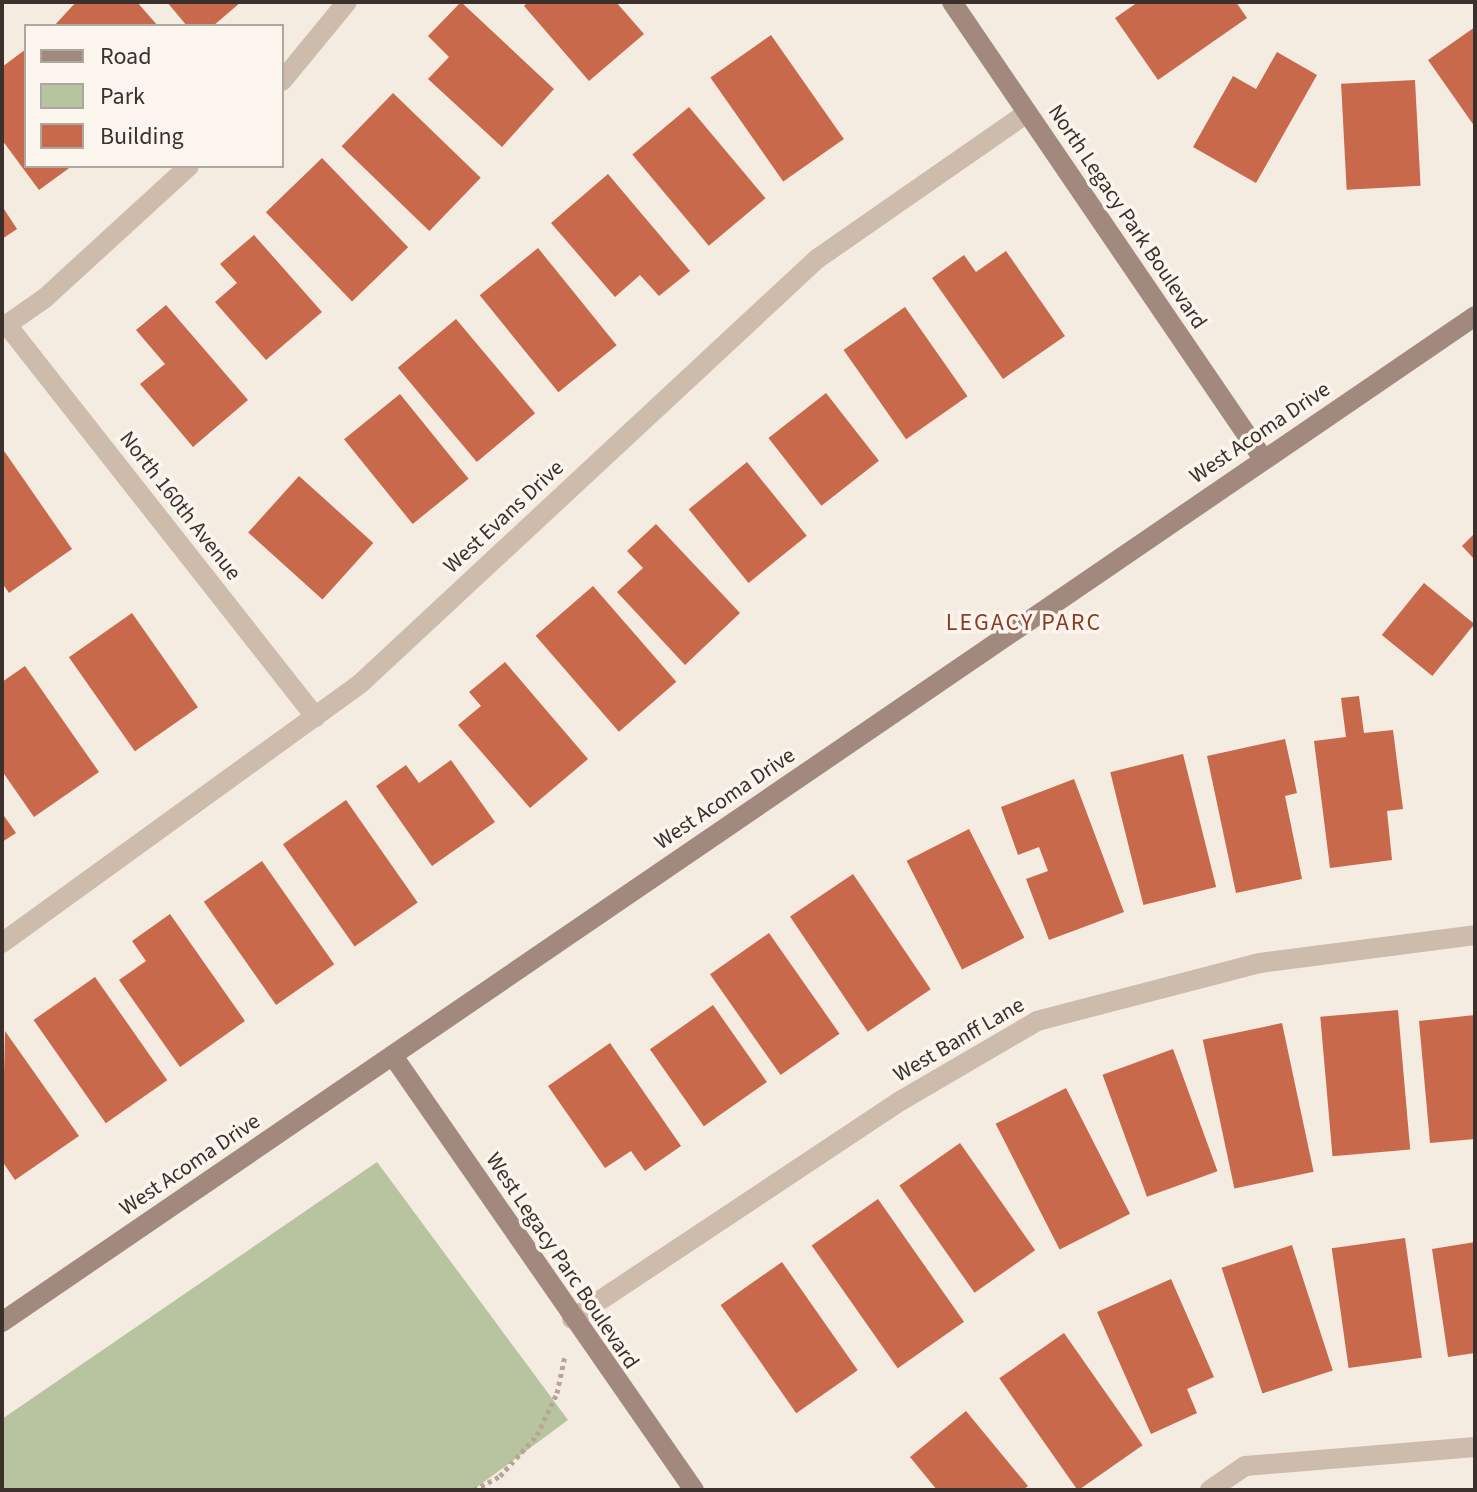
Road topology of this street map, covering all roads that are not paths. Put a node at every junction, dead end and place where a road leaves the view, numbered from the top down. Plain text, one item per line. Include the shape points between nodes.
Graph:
1 (347, 2) edge
2 (952, 2) edge
3 (284, 79) edge
4 (1027, 113) junction
5 (187, 168) edge
6 (1475, 316) edge
7 (4, 326) edge
8 (1264, 460) junction
9 (315, 717) junction
10 (1475, 935) edge
11 (2, 943) edge
12 (393, 1056) junction
13 (572, 1319) junction
14 (2, 1322) edge
15 (1475, 1447) edge
16 (694, 1490) edge
17 (1210, 1490) edge

1 - 3 street
2 - 4 street, North Legacy Park Boulevard
4 - 8 street, North Legacy Park Boulevard
4 - 9 street, West Evans Drive via 817,259 361,683
5 - 7 street via 45,298
6 - 8 street, West Acoma Drive
7 - 9 street, North 160th Avenue
8 - 12 street, West Acoma Drive
9 - 11 street, West Evans Drive
10 - 13 street, West Banff Lane via 1260,963 1037,1021 902,1100
12 - 13 street, West Legacy Parc Boulevard
12 - 14 street, West Acoma Drive
13 - 16 street, West Legacy Parc Boulevard
15 - 17 street via 1245,1466

